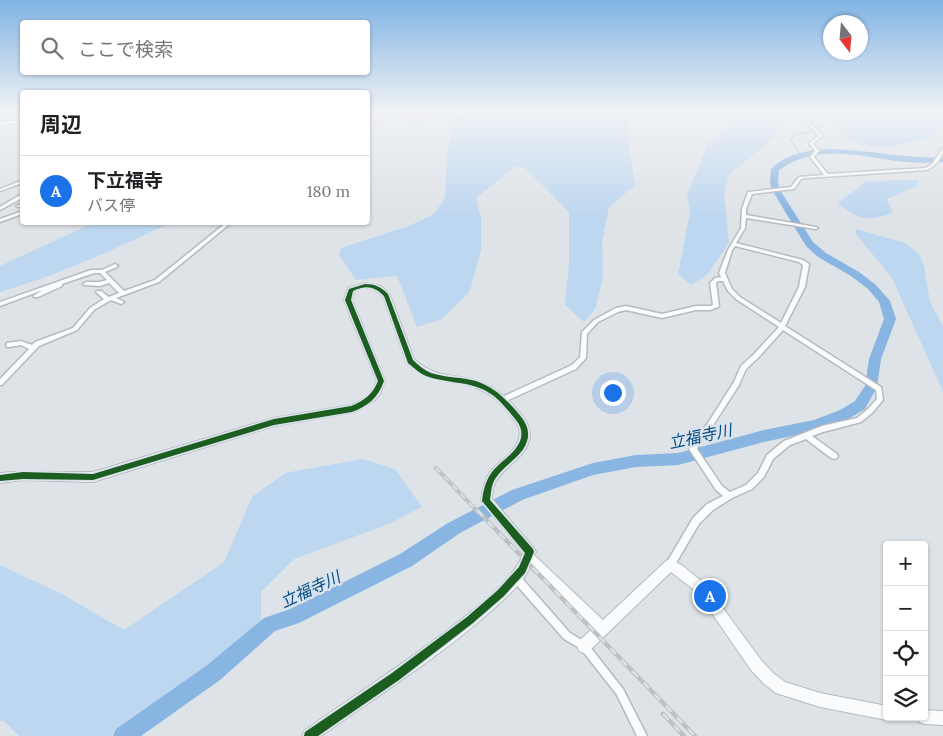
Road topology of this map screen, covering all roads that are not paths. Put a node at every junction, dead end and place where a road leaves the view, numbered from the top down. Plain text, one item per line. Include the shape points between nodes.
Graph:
1 (813, 145) edge
2 (943, 150) edge
3 (826, 175) junction
4 (20, 183) edge
5 (0, 190) edge
6 (20, 197) edge
7 (0, 209) edge
8 (20, 214) edge
9 (743, 216) junction
10 (0, 221) edge
11 (226, 225) edge
12 (816, 228) dead end
13 (734, 244) junction
14 (115, 266) dead end
15 (102, 272) junction
16 (723, 279) junction
17 (64, 281) junction
18 (110, 281) junction
19 (86, 284) dead end
20 (99, 292) dead end
21 (122, 293) junction
22 (36, 296) dead end
23 (110, 298) junction
24 (121, 302) dead end
25 (0, 304) edge
26 (782, 327) junction
27 (70, 331) junction
28 (69, 339) dead end
29 (9, 345) dead end
30 (33, 348) junction
31 (0, 383) edge
32 (502, 400) junction
33 (806, 435) junction
34 (834, 456) dead end
35 (0, 478) edge
36 (729, 496) junction
37 (530, 559) junction
38 (670, 565) junction
39 (516, 578) junction
40 (602, 628) junction
41 (584, 646) junction
42 (883, 712) edge
43 (928, 717) edge
44 (943, 718) edge
45 (309, 736) edge
46 (642, 736) edge

1 - 3 street via 817,151 812,157
2 - 3 street via 927,169
3 - 9 street via 800,178 794,187 786,189 750,193
4 - 5 street
6 - 7 street
8 - 10 street
9 - 12 street
9 - 13 street via 743,228
11 - 21 street via 157,281
13 - 16 street via 722,273
13 - 26 street via 805,263 802,287
14 - 15 street
15 - 17 street via 93,271
15 - 18 street
16 - 26 street via 738,298
16 - 32 street via 713,283 716,306 710,308 662,316 626,308 616,310 596,321 584,333 583,358 574,367
17 - 22 street
17 - 25 street
18 - 19 street
18 - 21 street
20 - 23 street
21 - 23 street
23 - 24 street
23 - 27 street via 92,308
26 - 33 street via 879,389 880,400 860,420
26 - 36 street via 743,368 737,384 693,449 719,488
27 - 28 street
27 - 30 street
29 - 30 street via 22,343
30 - 31 street
32 - 35 street via 484,386 431,376 418,369 410,360 386,295 379,287 366,285 351,290 348,300 381,381 374,397 362,405 274,422 93,477 29,475
32 - 37 street via 523,424 525,434 522,446 488,486 486,501 530,552
33 - 34 street
33 - 36 street via 787,443 770,457 761,475 749,487
36 - 38 street via 710,507 696,522
37 - 39 street
37 - 40 street
38 - 40 street
38 - 42 street via 702,589 756,665 781,688 820,700
39 - 41 street via 567,636
39 - 45 street via 425,656
40 - 41 street
41 - 46 street via 620,692
43 - 44 street

